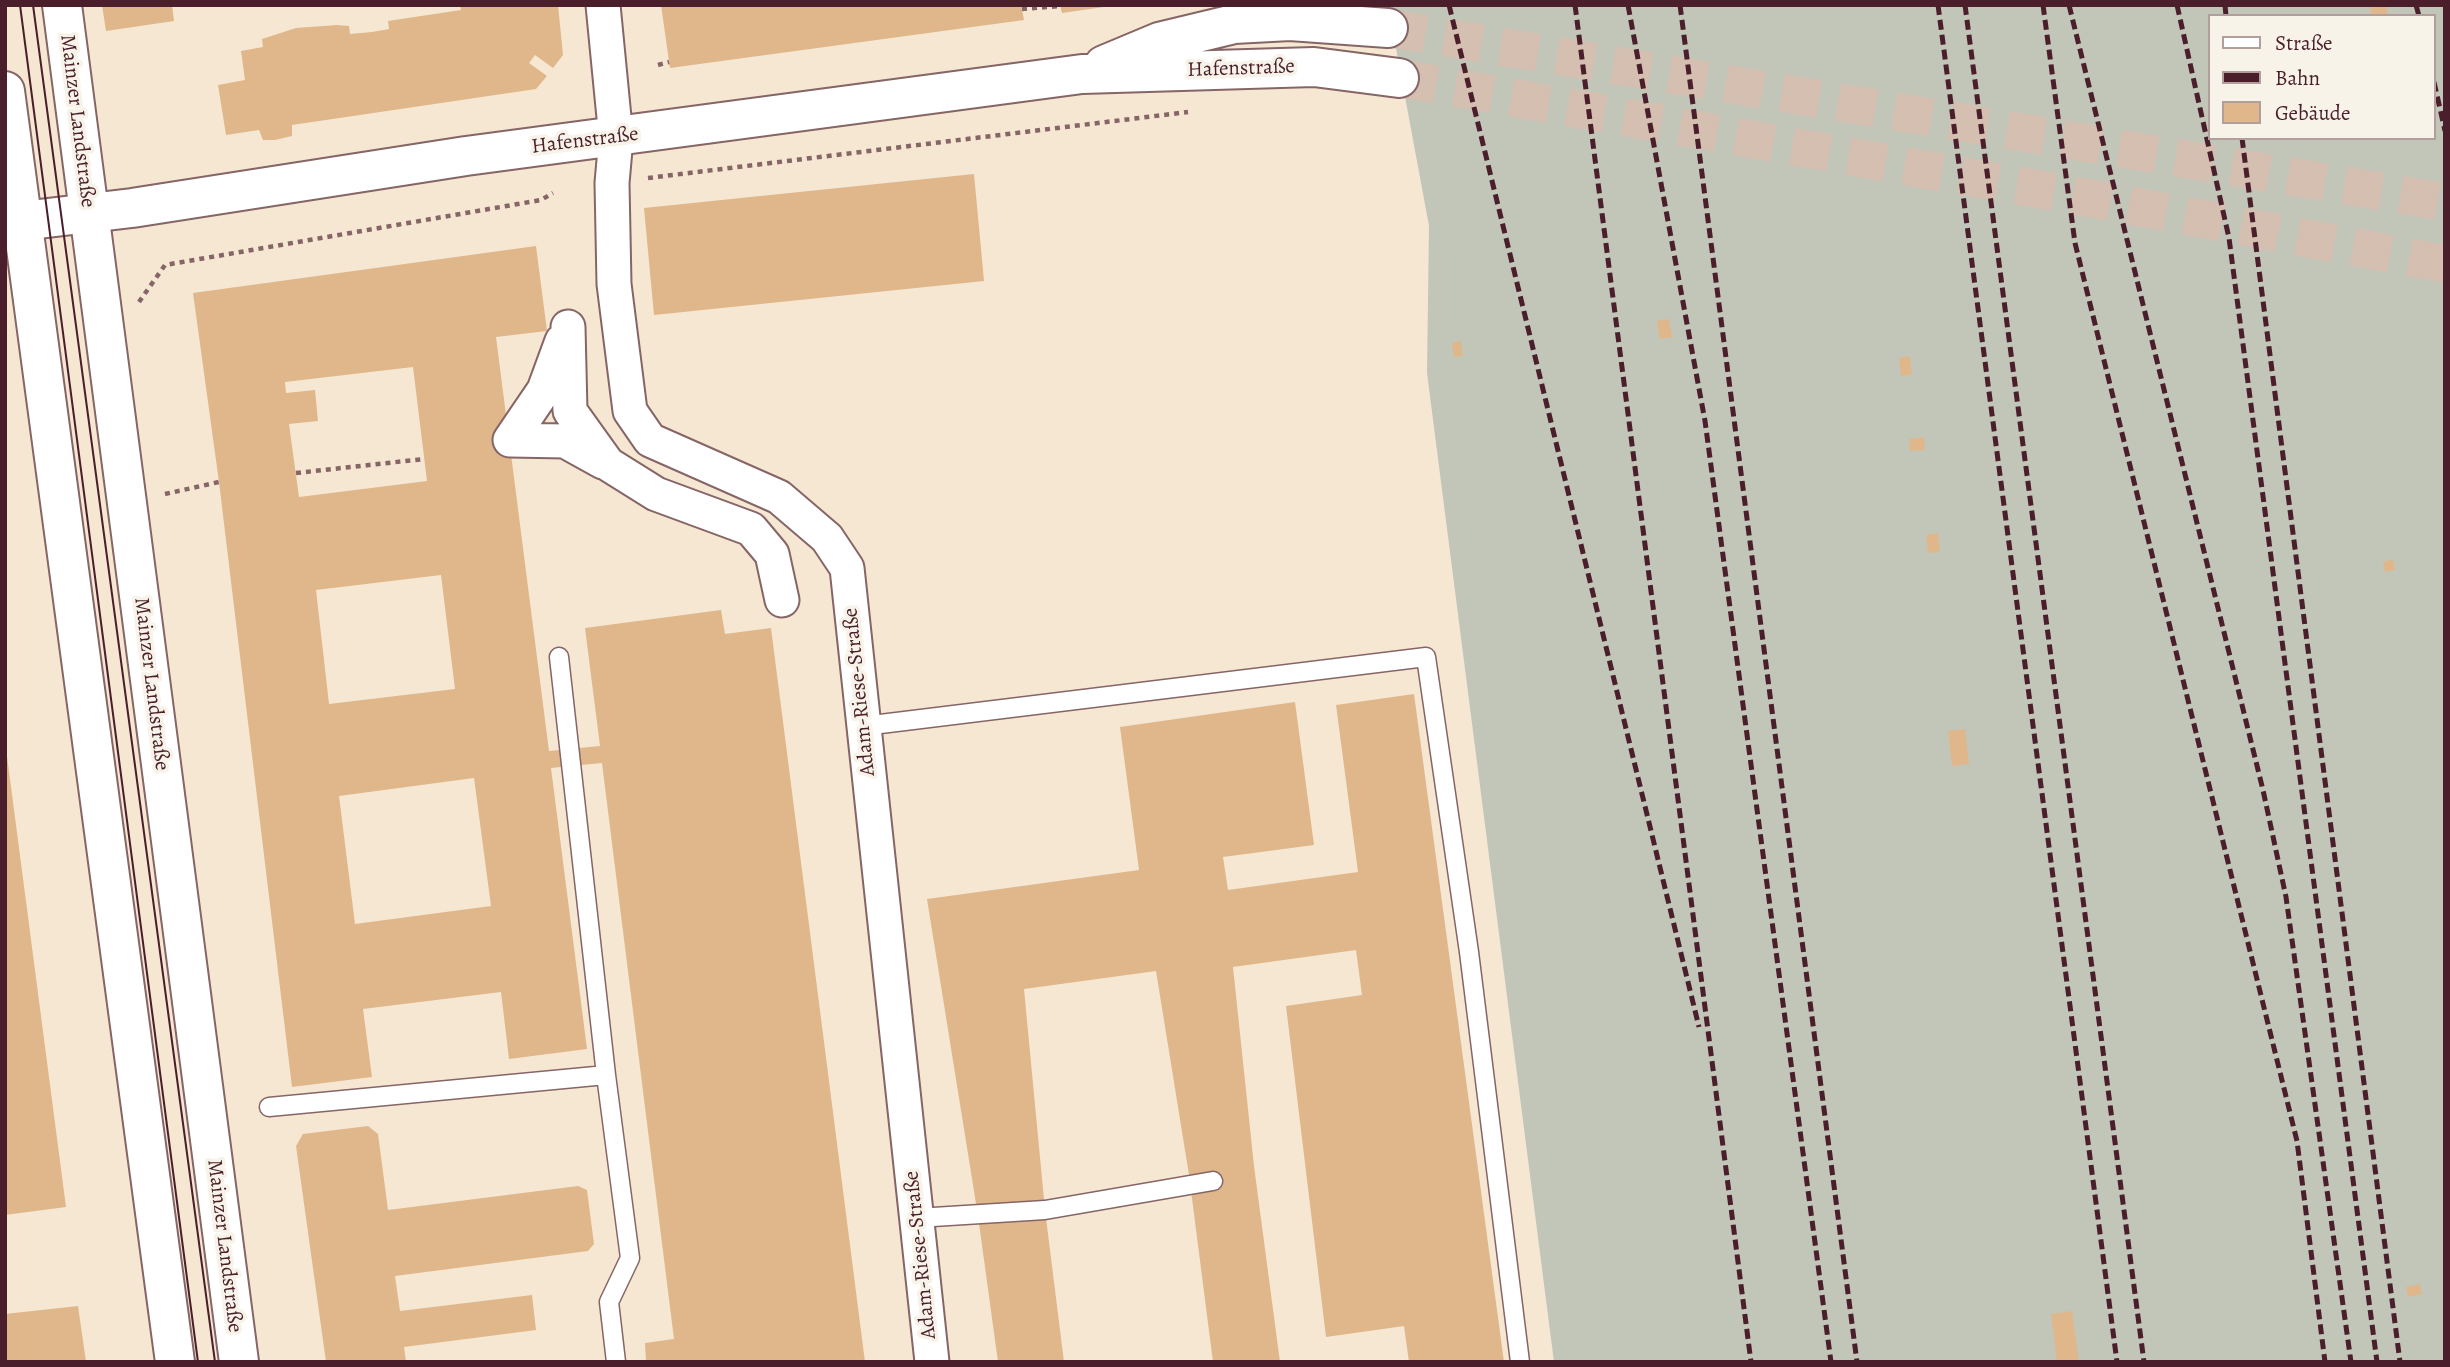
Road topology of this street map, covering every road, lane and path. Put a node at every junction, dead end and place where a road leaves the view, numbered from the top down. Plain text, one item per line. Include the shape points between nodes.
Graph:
1 (62, 5) edge
2 (603, 5) edge
3 (1060, 6) edge
4 (1022, 9) dead end
5 (1388, 28) tunnel mouth
6 (669, 62) dead end
7 (658, 65) dead end
8 (1082, 74) junction
9 (1399, 78) tunnel mouth
10 (5, 91) edge
11 (1192, 112) dead end
12 (616, 138) junction
13 (638, 180) dead end
14 (553, 193) dead end
15 (89, 212) junction
16 (14, 222) edge
17 (139, 302) dead end
18 (424, 459) dead end
19 (608, 464) dead end
20 (296, 473) dead end
21 (219, 482) dead end
22 (165, 494) dead end
23 (782, 600) dead end
24 (559, 657) dead end
25 (864, 726) junction
26 (606, 1075) junction
27 (269, 1107) dead end
28 (1213, 1181) dead end
29 (917, 1218) junction
30 (175, 1362) edge
31 (239, 1362) edge
32 (617, 1362) edge
33 (932, 1362) edge
34 (1520, 1362) edge

1 - 15 main road, Mainzer Landstraße
2 - 12 street, Adam-Riese-Straße
3 - 4 path
5 - 8 main road, Hafenstraße via 1290,21 1234,24 1159,42
6 - 7 path
8 - 9 main road, Hafenstraße via 1314,67
8 - 12 main road, Hafenstraße
10 - 16 main road
11 - 13 path
12 - 15 main road, Hafenstraße
12 - 25 street, Adam-Riese-Straße via 614,284 630,411 650,440 779,497 827,538 847,569
14 - 17 path via 541,200 288,240 165,265
15 - 16 main road, Hafenstraße
15 - 31 main road, Mainzer Landstraße
16 - 30 main road
18 - 20 path
19 - 23 street via 656,494 751,529 772,554
21 - 22 path
24 - 26 lane
25 - 29 street, Adam-Riese-Straße
25 - 34 lane via 1426,657 1471,966
26 - 27 lane
26 - 32 lane via 630,1258 609,1302
28 - 29 lane via 1045,1210
29 - 33 street, Adam-Riese-Straße

